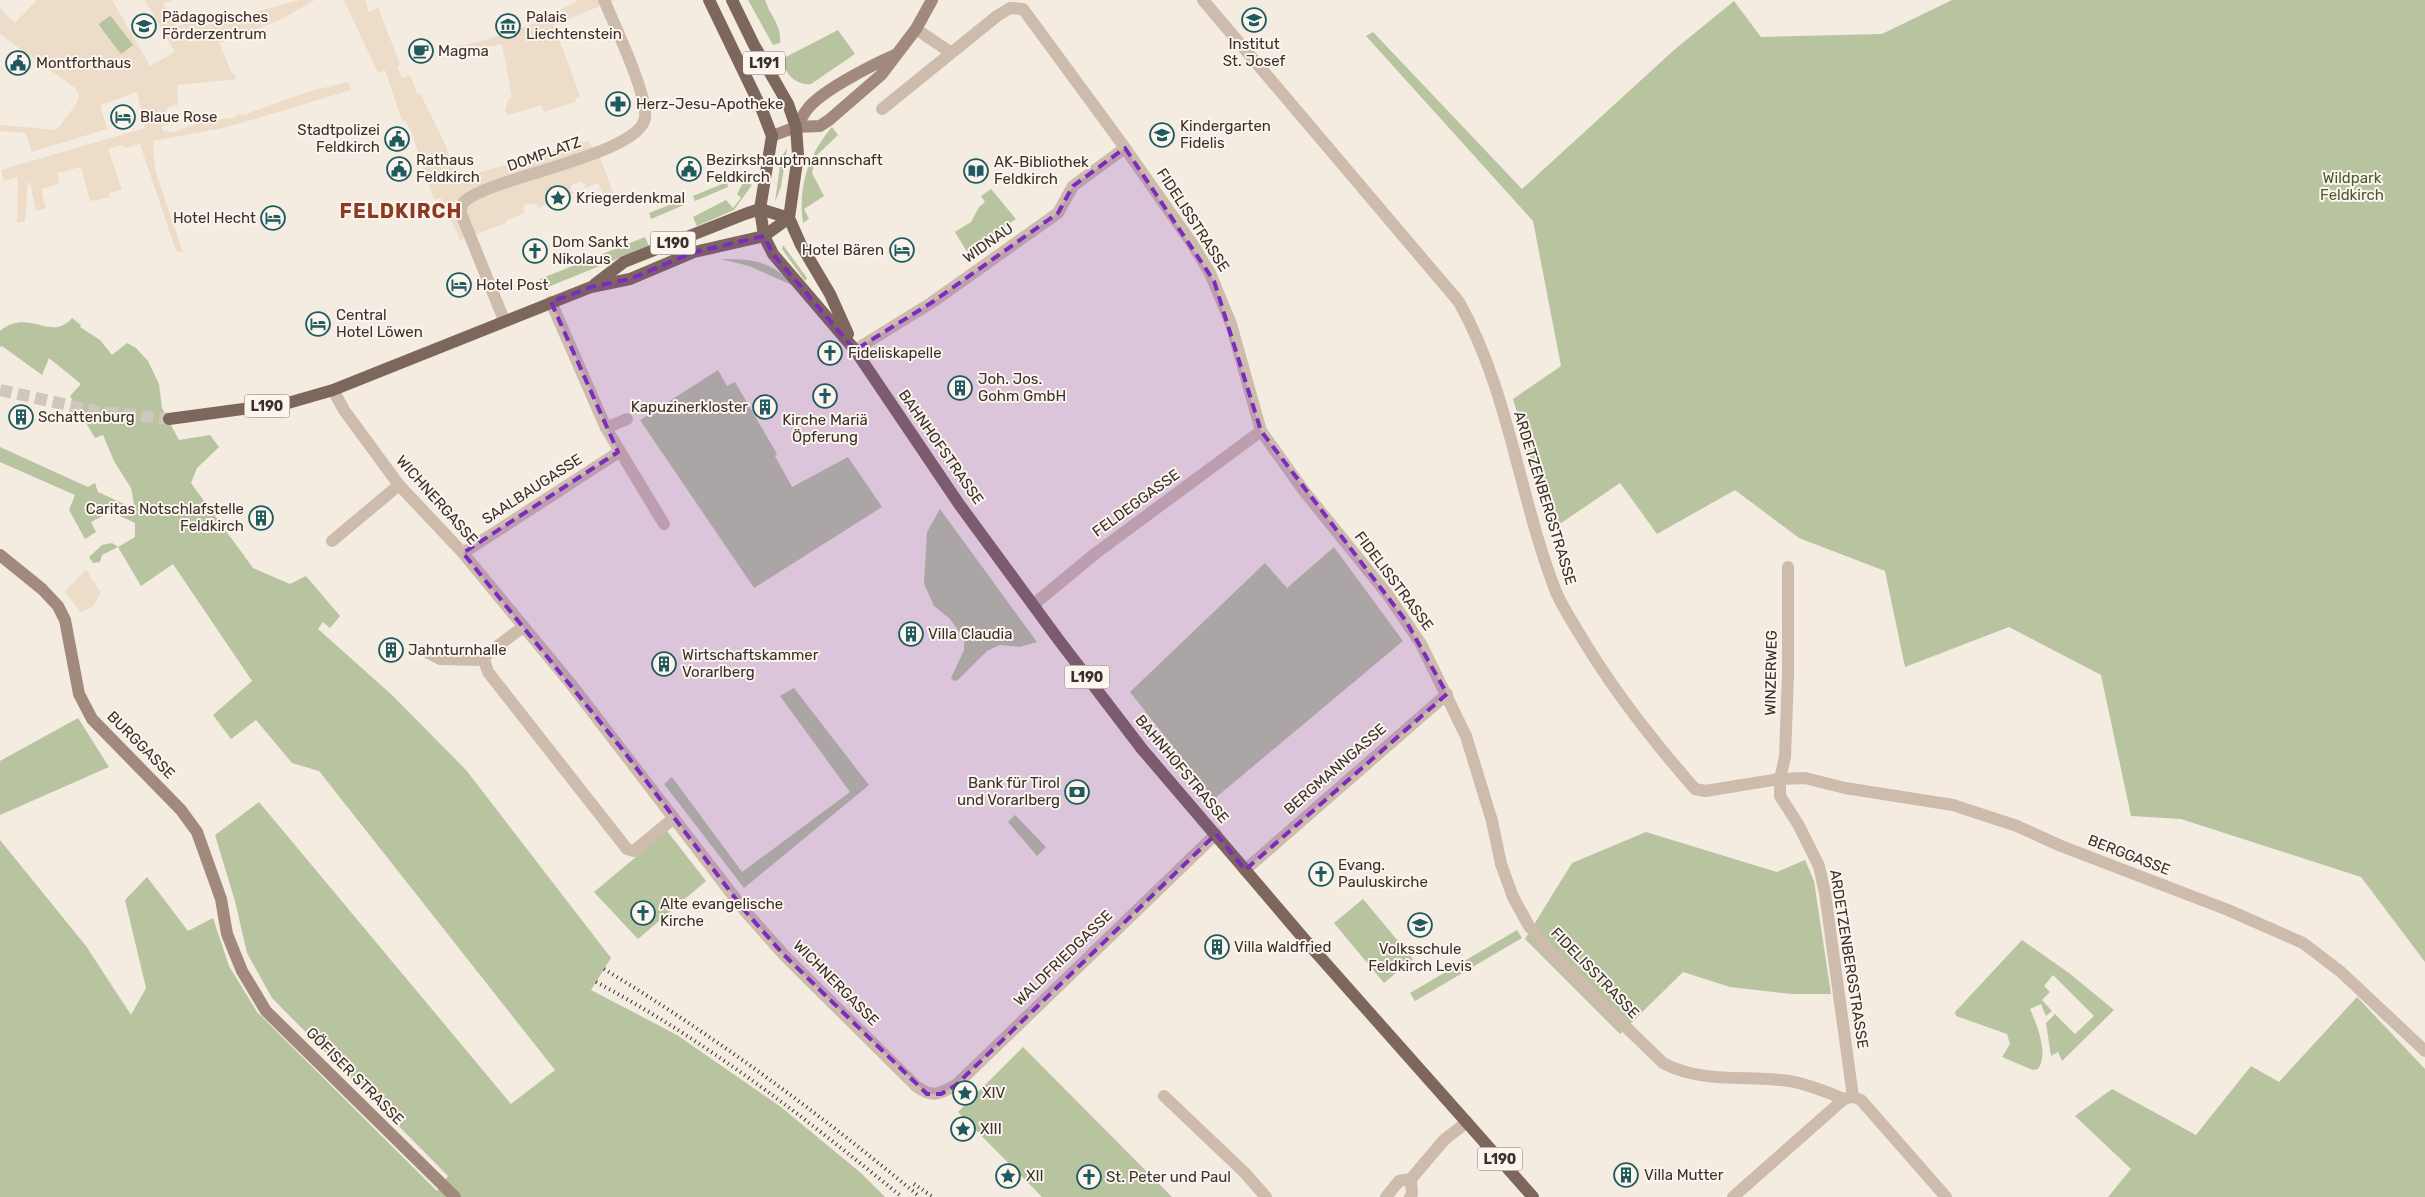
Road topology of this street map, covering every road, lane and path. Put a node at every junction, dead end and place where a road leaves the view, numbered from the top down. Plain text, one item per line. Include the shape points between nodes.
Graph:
1 (604, 0) edge
2 (709, 0) edge
3 (732, 0) edge
4 (932, 0) edge
5 (1203, 0) edge
6 (916, 29) junction
7 (950, 52) junction
8 (899, 53) junction
9 (882, 109) dead end
10 (796, 127) junction
11 (772, 136) junction
12 (1125, 148) junction
13 (760, 209) junction
14 (789, 218) junction
15 (764, 236) junction
16 (591, 287) junction
17 (550, 302) junction
18 (504, 320) junction
19 (855, 350) junction
20 (333, 390) junction
21 (169, 419) tunnel mouth
22 (627, 419) dead end
23 (606, 428) junction
24 (1261, 431) junction
25 (618, 452) junction
26 (399, 485) junction
27 (664, 524) dead end
28 (332, 541) dead end
29 (463, 553) junction
30 (0, 555) edge
31 (1788, 567) dead end
32 (1033, 605) junction
33 (523, 627) junction
34 (425, 650) dead end
35 (484, 660) junction
36 (1447, 694) junction
37 (1780, 779) junction
38 (674, 818) junction
39 (1216, 834) junction
40 (1246, 870) junction
41 (242, 971) joint
42 (2425, 1051) edge
43 (927, 1094) joint
44 (1164, 1096) dead end
45 (1849, 1098) junction
46 (1467, 1122) junction
47 (1411, 1179) junction
48 (454, 1197) edge
49 (1266, 1197) edge
50 (1386, 1197) edge
51 (1410, 1197) edge
52 (1533, 1197) edge
53 (1733, 1197) edge
54 (1946, 1197) edge

1 - 18 street, DOMPLATZ via 643,102 645,118 641,127 626,138 578,160 485,191 464,202 460,211
2 - 11 main road, L191
3 - 10 main road, L191 via 788,104
4 - 6 main road
5 - 37 street, ARDETZENBERGSTRASSE via 1459,302 1489,369 1556,592 1631,713 1695,789 1705,792
6 - 7 street
6 - 8 main road
7 - 9 street
7 - 12 street, FIDELISSTRASSE via 1010,8 1023,9
8 - 10 main road via 825,94 809,107
8 - 10 main road via 881,76 829,120 820,126
10 - 11 main road
10 - 14 main road, L191 via 798,155
11 - 13 main road
12 - 19 street, WIDNAU via 1072,186 1058,213 931,303
12 - 24 street, FIDELISSTRASSE via 1210,273 1231,324
13 - 14 main road
13 - 15 main road
13 - 16 main road, L190 via 624,262
14 - 15 main road, L190
14 - 19 main road, BAHNHOFSTRASSE / L190 via 830,294
15 - 16 main road, L190 via 694,252 630,279
15 - 19 main road, BAHNHOFSTRASSE / L190 via 773,254
16 - 17 main road, L190
17 - 18 main road, L190
17 - 23 street
18 - 20 main road, L190
19 - 32 main road, BAHNHOFSTRASSE / L190 via 959,504
20 - 21 main road, L190 via 288,402
20 - 26 street, WICHNERGASSE
22 - 23 street
23 - 25 street
24 - 32 street, FELDEGGASSE via 1096,553
24 - 36 street, FIDELISSTRASSE via 1304,491 1391,599 1421,644
25 - 27 street
25 - 29 street, SAALBAUGASSE
26 - 28 street
26 - 29 street, WICHNERGASSE
29 - 33 street, WICHNERGASSE
30 - 41 main road, BURGGASSE via 58,606 71,644 79,694 92,719 152,777 197,832 220,899 227,934
31 - 37 street, WINZERWEG via 1785,756
32 - 39 main road, BAHNHOFSTRASSE / L190 via 1142,749
33 - 35 street
33 - 38 street, WICHNERGASSE
34 - 35 street via 440,659
35 - 38 street via 488,672 627,849 631,852 636,850
36 - 40 street, BERGMANNGASSE
36 - 45 street, FIDELISSTRASSE via 1475,762 1501,864 1514,897 1529,926 1558,961 1652,1054 1677,1070 1698,1076 1791,1081
37 - 42 street, BERGGASSE via 1805,778 1845,788 1953,805 2024,828 2061,846 2280,931 2326,959
37 - 45 street, ARDETZENBERGSTRASSE via 1780,796 1818,866 1825,893
38 - 43 street, WICHNERGASSE via 745,911 790,961
39 - 40 main road, BAHNHOFSTRASSE / L190
39 - 43 street, WALDFRIEDGASSE via 956,1085 941,1094
40 - 46 main road, BAHNHOFSTRASSE / L190
41 - 48 main road, GÖFISER STRASSE via 266,1011
44 - 49 street
45 - 53 street
45 - 54 street, FIDELISSTRASSE via 1861,1100
46 - 47 street via 1444,1140
46 - 52 main road, L190
47 - 50 street via 1399,1181
47 - 51 street

